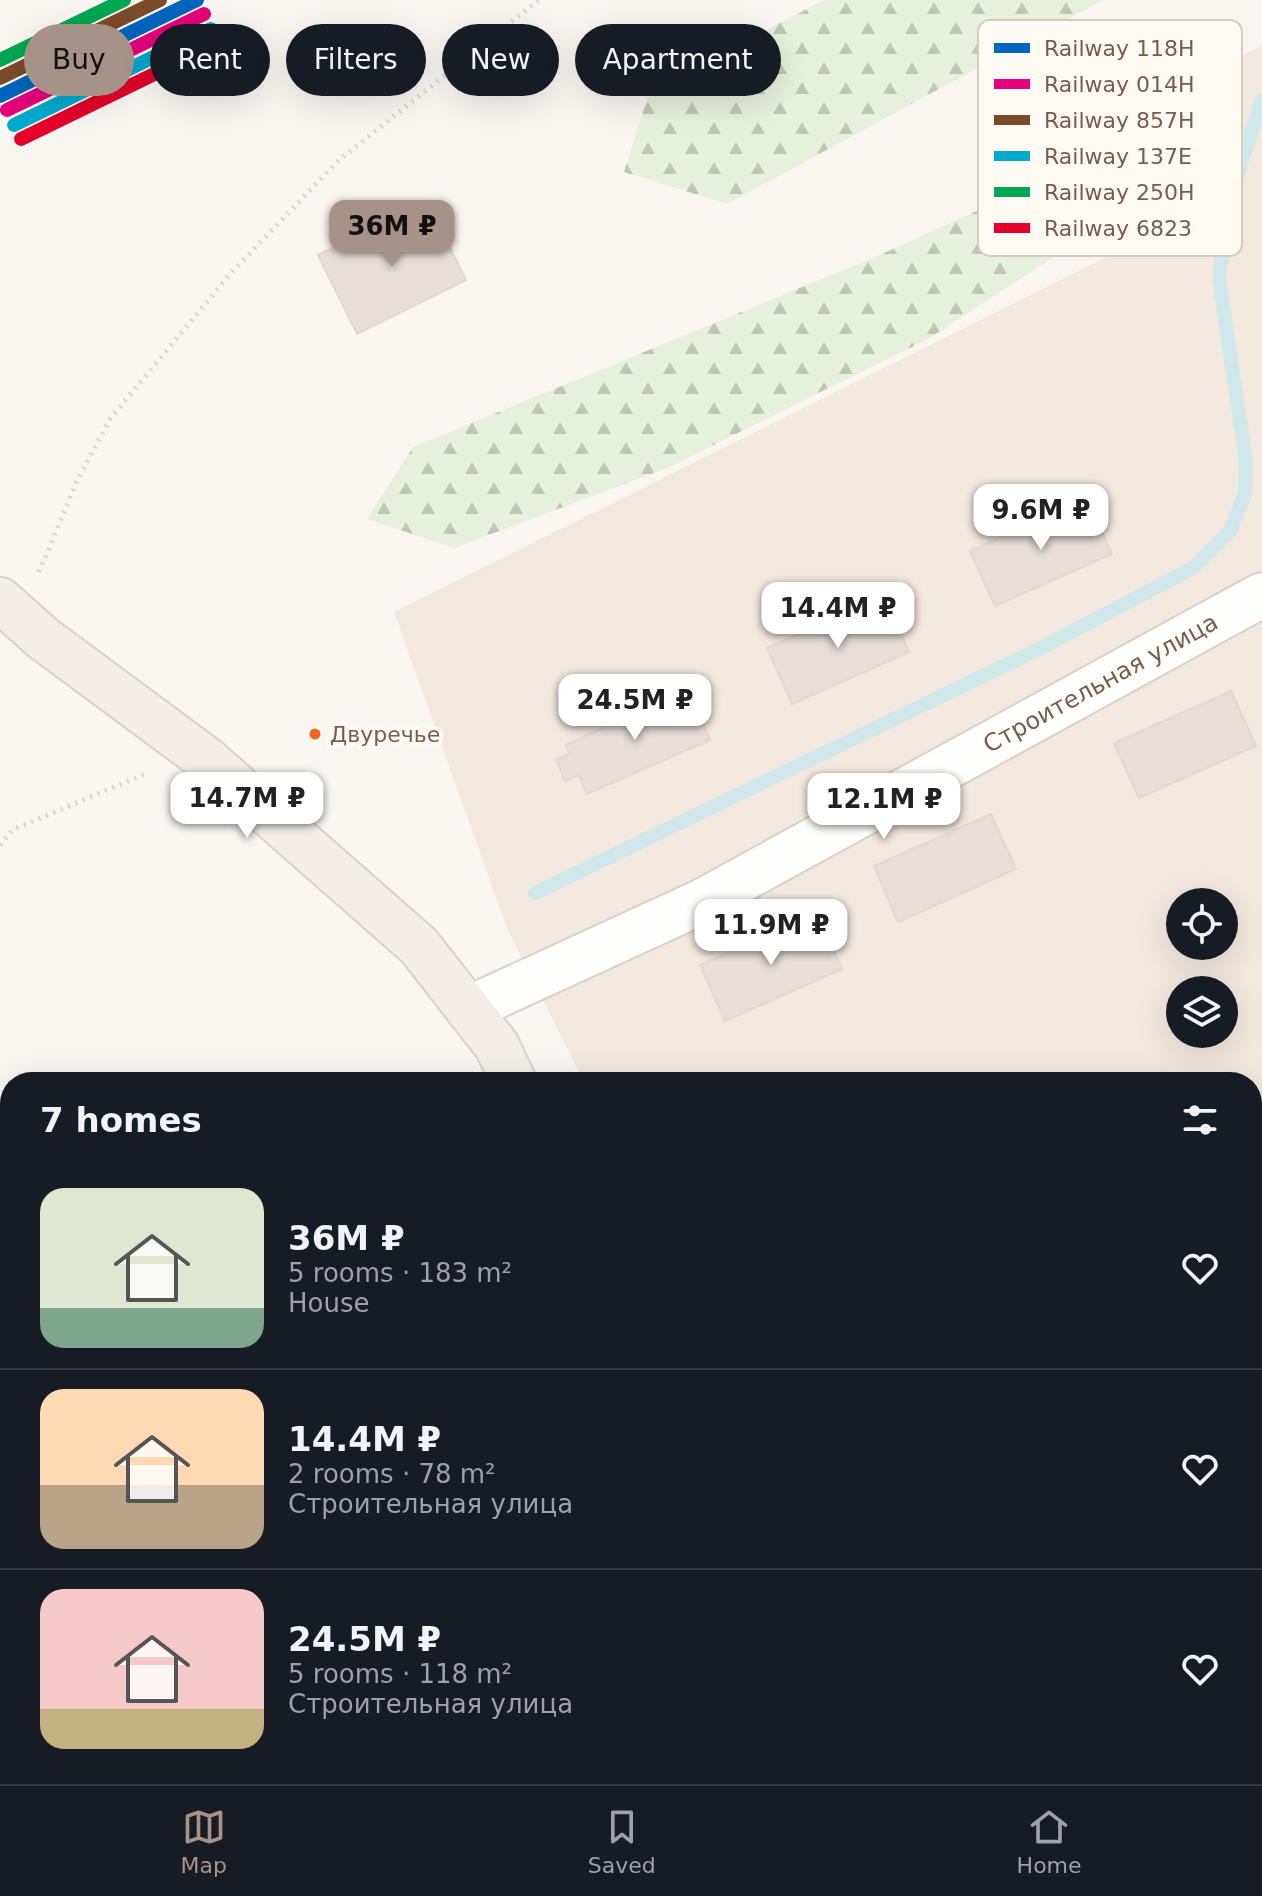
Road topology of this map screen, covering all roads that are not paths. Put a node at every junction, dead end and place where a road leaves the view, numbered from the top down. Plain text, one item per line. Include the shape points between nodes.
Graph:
1 (1262, 595) edge
2 (10, 610) edge
3 (468, 1009) junction
4 (509, 1072) edge

1 - 3 street, Строительная улица via 701,902
2 - 3 main road via 206,759 419,946
3 - 4 main road

